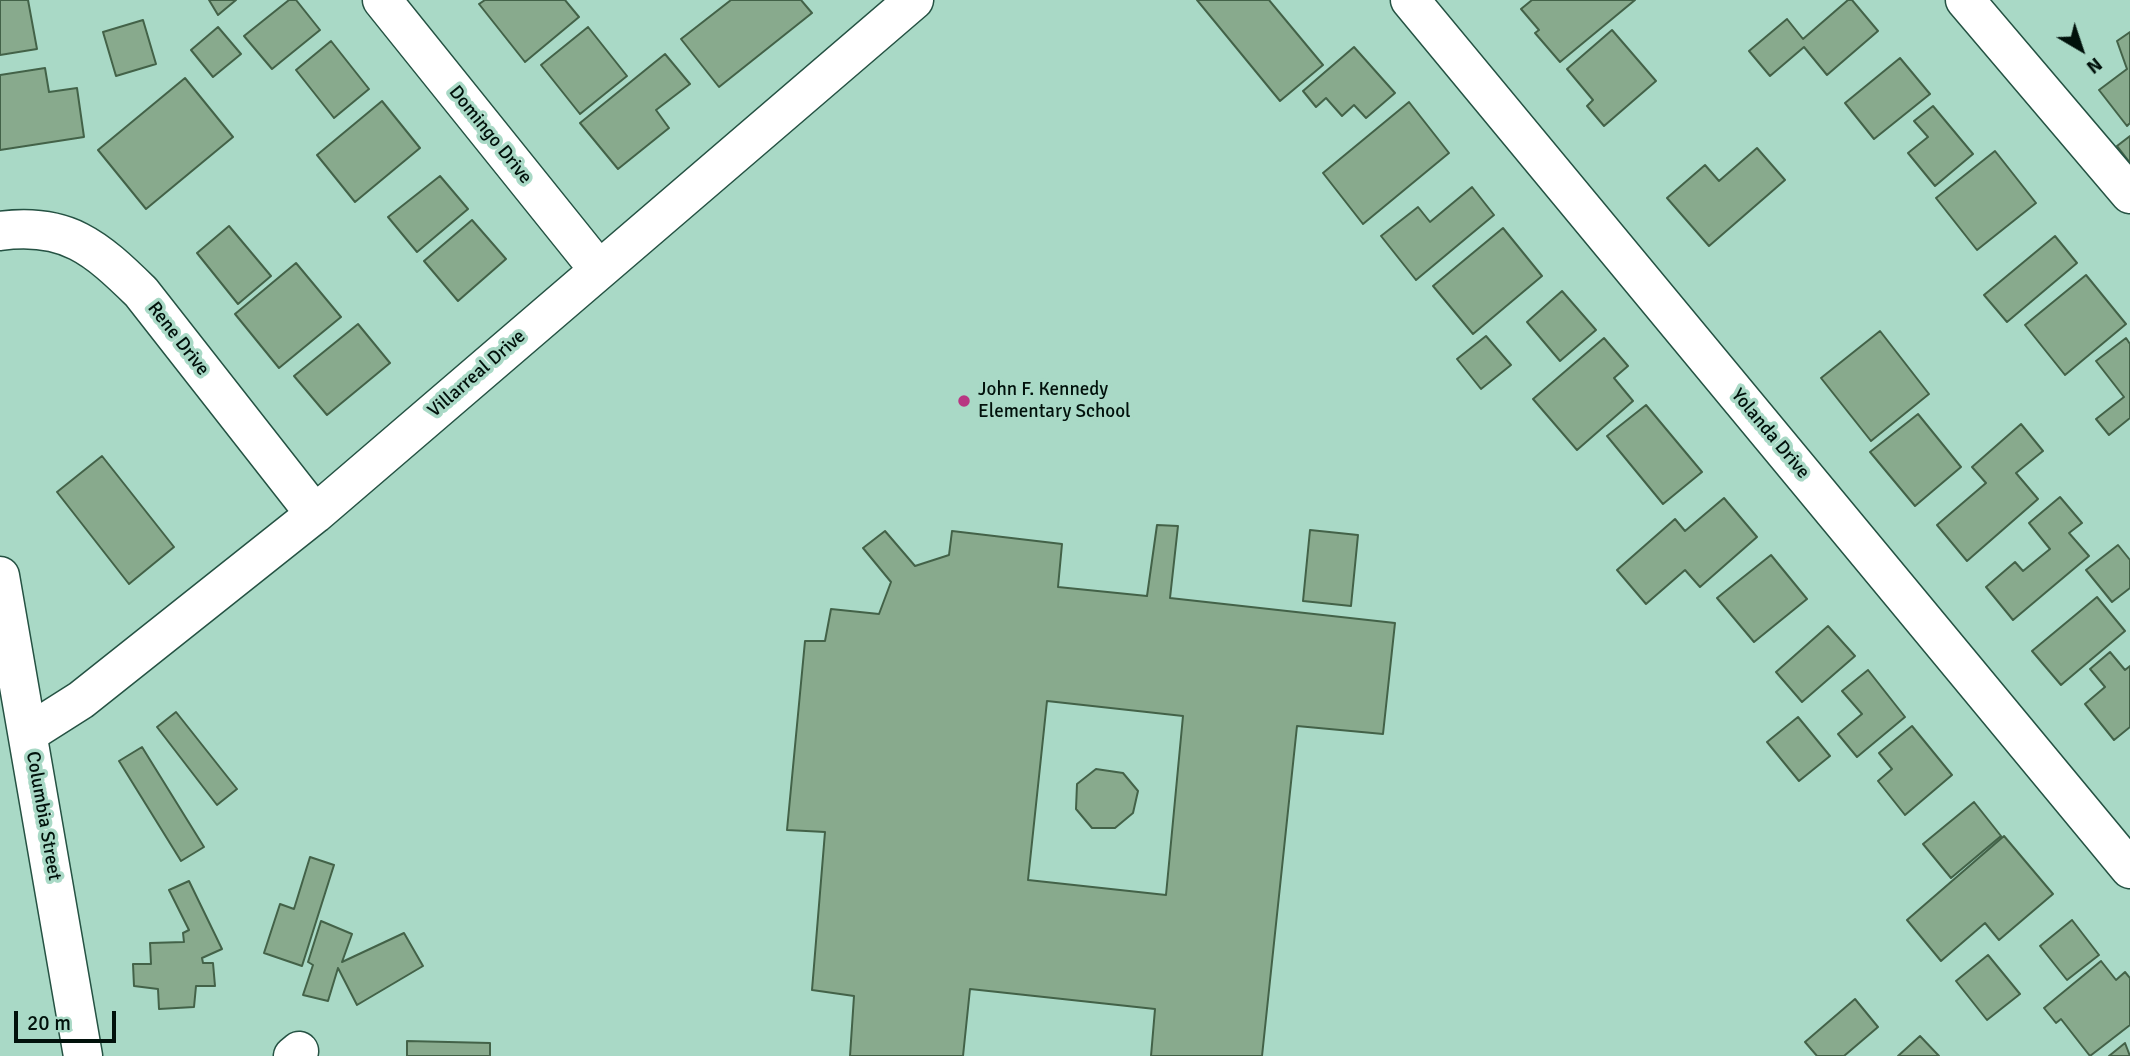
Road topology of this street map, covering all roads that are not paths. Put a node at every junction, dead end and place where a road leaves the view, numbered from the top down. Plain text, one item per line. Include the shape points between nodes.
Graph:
1 (382, 0) edge
2 (1410, 0) edge
3 (1965, 0) edge
4 (900, 5) edge
5 (2130, 194) edge
6 (0, 231) edge
7 (598, 270) junction
8 (315, 514) junction
9 (0, 576) edge
10 (29, 733) junction
11 (2130, 869) edge
12 (83, 1056) edge

1 - 7 street, Domingo Drive
2 - 11 street, Yolanda Drive
3 - 5 street
4 - 7 street, Villarreal Drive
6 - 8 street, Rene Drive via 28,227 60,233 82,241 109,261 141,292
7 - 8 street, Villarreal Drive
8 - 10 street, Villarreal Drive via 81,700
9 - 10 street, Columbia Street
10 - 12 street, Columbia Street

